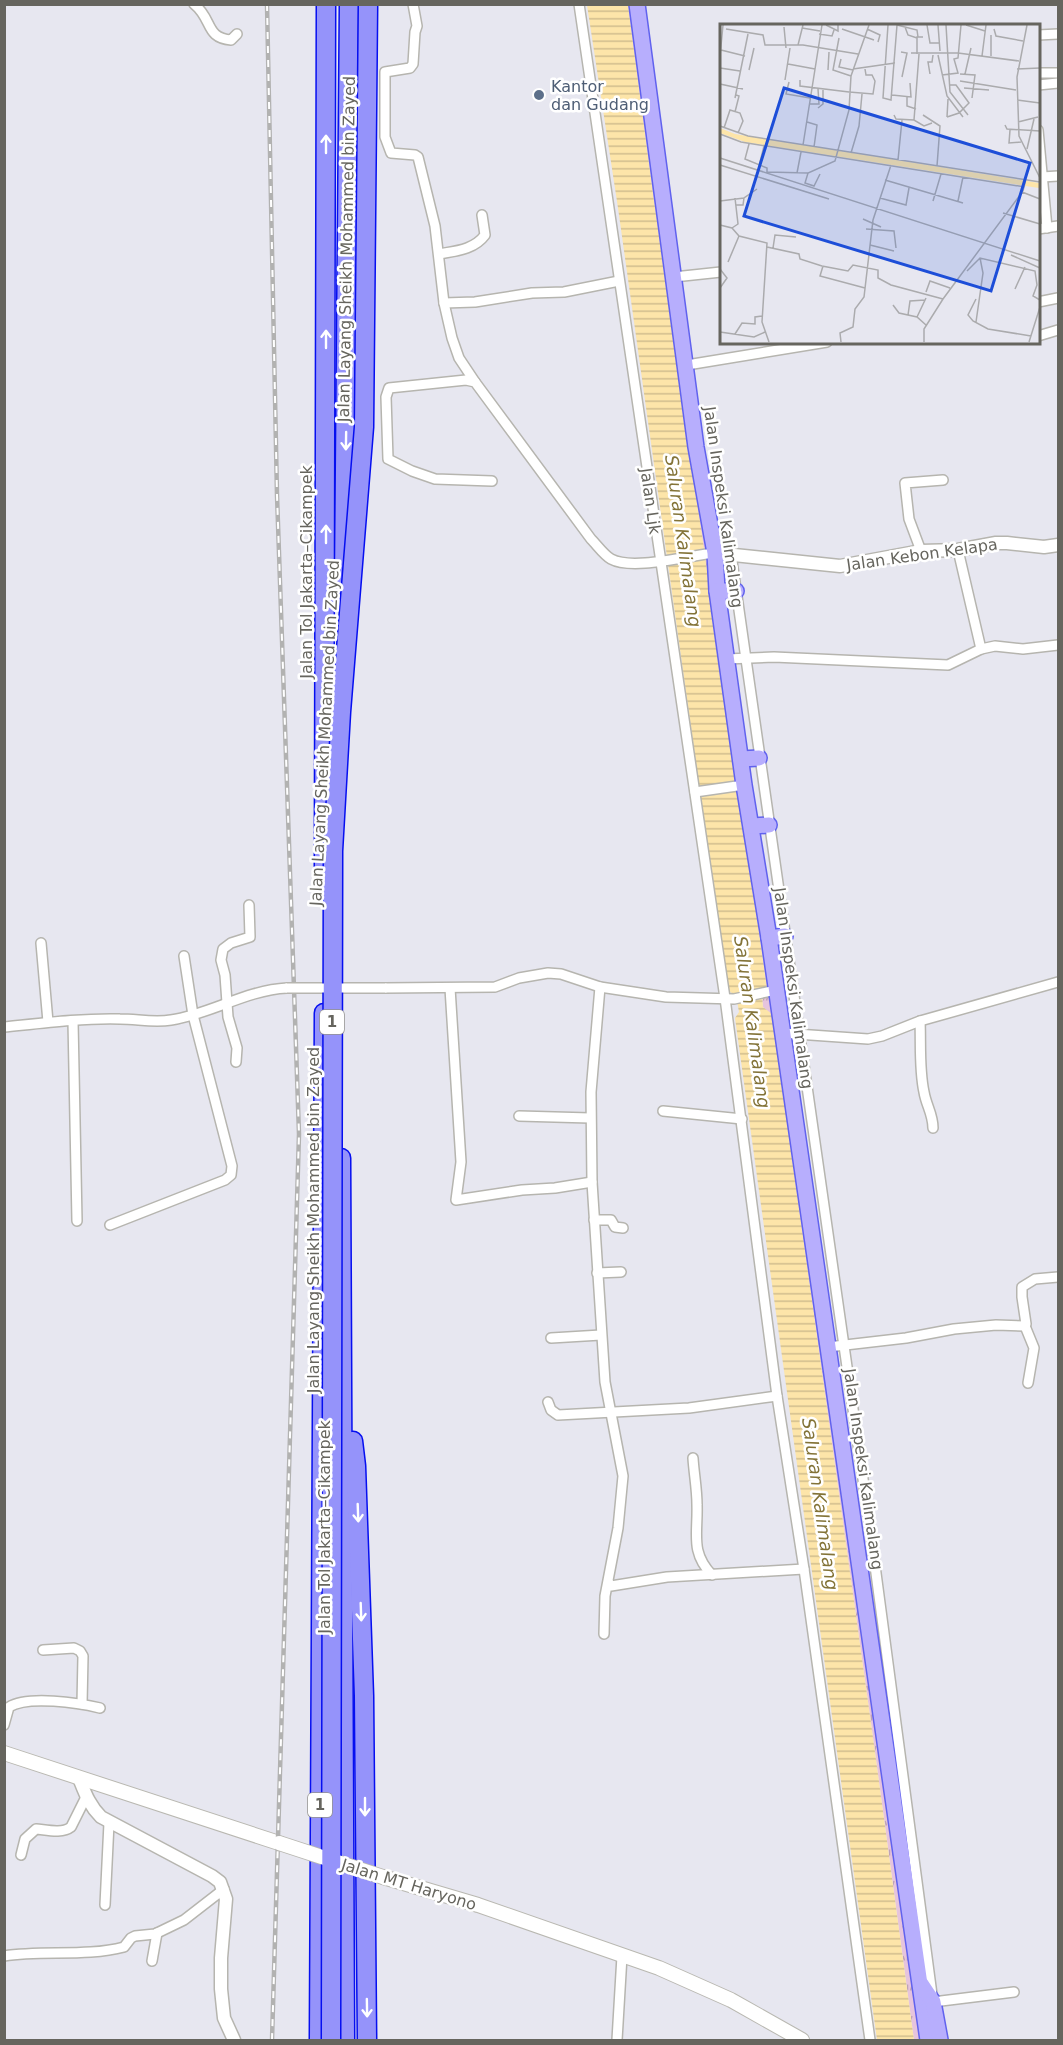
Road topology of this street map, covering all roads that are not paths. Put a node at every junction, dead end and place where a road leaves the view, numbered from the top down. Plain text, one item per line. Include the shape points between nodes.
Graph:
1 (194, 4) edge
2 (326, 4) edge
3 (349, 4) edge
4 (368, 4) edge
5 (380, 4) edge
6 (413, 4) edge
7 (579, 4) edge
8 (637, 4) edge
9 (237, 34) dead end
10 (1059, 34) edge
11 (1039, 35) edge
12 (1039, 73) edge
13 (1059, 73) edge
14 (1059, 83) edge
15 (1039, 85) edge
16 (1039, 165) edge
17 (1059, 176) edge
18 (1042, 177) junction
19 (482, 215) dead end
20 (1059, 226) edge
21 (1042, 229) edge
22 (439, 254) junction
23 (720, 272) edge
24 (674, 277) junction
25 (619, 281) junction
26 (1059, 298) edge
27 (1039, 302) edge
28 (444, 303) junction
29 (1059, 330) edge
30 (1039, 336) edge
31 (815, 344) edge
32 (687, 365) junction
33 (475, 382) junction
34 (943, 480) dead end
35 (492, 481) dead end
36 (1059, 545) edge
37 (958, 550) junction
38 (921, 551) junction
39 (710, 553) junction
40 (731, 554) junction
41 (664, 561) junction
42 (717, 591) junction
43 (736, 591) junction
44 (1059, 645) edge
45 (981, 650) junction
46 (746, 658) junction
47 (726, 659) junction
48 (759, 758) junction
49 (741, 759) junction
50 (742, 786) junction
51 (697, 792) junction
52 (769, 825) junction
53 (752, 826) junction
54 (249, 905) dead end
55 (785, 936) junction
56 (769, 938) junction
57 (41, 943) dead end
58 (184, 956) dead end
59 (1059, 982) edge
60 (600, 987) junction
61 (450, 988) junction
62 (769, 992) junction
63 (729, 999) junction
64 (227, 1003) junction
65 (193, 1016) junction
66 (73, 1021) junction
67 (920, 1021) junction
68 (48, 1022) junction
69 (4, 1027) edge
70 (782, 1033) junction
71 (799, 1035) junction
72 (236, 1062) dead end
73 (663, 1111) dead end
74 (519, 1116) dead end
75 (590, 1118) junction
76 (742, 1119) junction
77 (933, 1128) dead end
78 (592, 1182) junction
79 (594, 1220) junction
80 (77, 1221) dead end
81 (110, 1225) dead end
82 (623, 1228) dead end
83 (621, 1272) dead end
84 (597, 1273) junction
85 (1059, 1277) edge
86 (1025, 1326) junction
87 (601, 1335) junction
88 (551, 1338) dead end
89 (836, 1346) junction
90 (343, 1371) junction
91 (1028, 1383) dead end
92 (777, 1396) junction
93 (548, 1402) dead end
94 (611, 1413) junction
95 (693, 1458) dead end
96 (804, 1569) junction
97 (712, 1575) junction
98 (609, 1583) junction
99 (604, 1634) dead end
100 (43, 1650) dead end
101 (82, 1704) junction
102 (100, 1708) dead end
103 (4, 1725) edge
104 (4, 1753) edge
105 (79, 1778) junction
106 (86, 1797) junction
107 (109, 1823) junction
108 (21, 1855) dead end
109 (224, 1889) junction
110 (105, 1905) dead end
111 (157, 1933) junction
112 (4, 1956) edge
113 (622, 1956) junction
114 (152, 1961) dead end
115 (918, 1976) junction
116 (1014, 1992) dead end
117 (933, 2002) junction
118 (234, 2040) edge
119 (319, 2040) edge
120 (331, 2040) edge
121 (340, 2040) edge
122 (345, 2040) edge
123 (367, 2040) edge
124 (617, 2040) edge
125 (802, 2040) edge
126 (870, 2040) edge
127 (928, 2040) edge
128 (940, 2040) edge

1 - 9 street via 215,36 231,40
119 -> 2 highway, Jalan Tol Jakarta–Cikampek / 1
3 -> 90 highway, Jalan Tol Jakarta–Cikampek / 1 via 340,893
4 - 120 highway, Jalan Layang Sheikh Mohammed bin Zayed / 1, bridge via 364,427 333,851
5 - 121 highway, Jalan Layang Sheikh Mohammed bin Zayed / 1, bridge via 374,430 353,712 342,937
6 - 22 street via 417,26 410,69 385,72 385,137 391,153 418,157
7 - 25 street, Jalan Ljk
8 - 24 main road, Jalan Inspeksi Kalimalang
10 - 11 street
12 - 13 street
14 - 15 street
16 - 18 street
17 - 18 street
18 - 21 street
19 - 22 street via 482,239 464,249
20 - 21 street
22 - 28 street
23 - 24 street
24 - 32 main road, Jalan Inspeksi Kalimalang
25 - 28 street via 564,292
25 - 41 street, Jalan Ljk
26 - 27 street
28 - 33 street via 459,358
29 - 30 street
31 - 32 street
32 - 39 main road, Jalan Inspeksi Kalimalang
33 - 35 street via 389,388 388,459 435,479
33 - 41 street via 611,560
34 - 38 street via 905,483 909,519
36 - 37 street, Jalan Kebon Kelapa via 1007,543
37 - 38 street, Jalan Kebon Kelapa
37 - 45 street
38 - 40 street, Jalan Kebon Kelapa via 840,566
39 - 40 street, Jalan Kebon Kelapa
39 - 41 street
39 - 42 main road, Jalan Inspeksi Kalimalang
40 - 43 street, Jalan Inspeksi Kalimalang
41 - 51 street, Jalan Ljk
42 - 43 main road
42 - 47 main road, Jalan Inspeksi Kalimalang
43 - 46 street, Jalan Inspeksi Kalimalang
44 - 45 street via 1023,649 995,646
45 - 46 street via 948,664
46 - 47 street
46 - 48 street, Jalan Inspeksi Kalimalang
47 - 49 main road, Jalan Inspeksi Kalimalang
48 - 49 main road
48 - 52 street, Jalan Inspeksi Kalimalang
49 - 50 main road, Jalan Inspeksi Kalimalang
50 - 51 street
50 - 53 main road, Jalan Inspeksi Kalimalang
51 - 63 street, Jalan Ljk
52 - 53 main road
52 - 55 street, Jalan Inspeksi Kalimalang
53 - 56 main road, Jalan Inspeksi Kalimalang
54 - 64 street via 250,937 223,949
55 - 56 main road
55 - 71 street, Jalan Inspeksi Kalimalang
56 - 62 main road, Jalan Inspeksi Kalimalang
57 - 68 street
58 - 65 street
59 - 67 street
60 - 61 street via 548,973 495,987
60 - 63 street via 666,997
60 - 75 street
61 - 64 street, bridge via 287,988
61 - 78 street via 461,1162 456,1200
62 - 63 street
62 - 70 main road, Jalan Inspeksi Kalimalang
63 - 76 street, Jalan Ljk
64 - 65 street
64 - 72 street via 237,1048
65 - 66 street via 146,1021
65 - 81 street via 232,1166 231,1175
66 - 68 street
66 - 80 street
67 - 71 street via 868,1039
67 - 77 street via 922,1079
68 - 69 street
70 - 71 street
70 - 89 main road, Jalan Inspeksi Kalimalang
71 - 89 street, Jalan Inspeksi Kalimalang
73 - 76 street
74 - 75 street
75 - 78 street
76 - 92 street, Jalan Ljk
78 - 79 street
79 - 82 street via 611,1220 615,1227
79 - 84 street
83 - 84 street
84 - 87 street
85 - 86 street via 1035,1279 1022,1287
86 - 89 street via 954,1329
86 - 91 street via 1034,1348
87 - 88 street
87 - 94 street
89 - 115 main road, Jalan Inspeksi Kalimalang
89 - 117 street, Jalan Inspeksi Kalimalang via 870,1528
90 - 122 highway, Jalan Tol Jakarta–Cikampek / 1
90 -> 123 highway via 356,1466 364,1696
92 - 94 street
92 - 96 street, Jalan Ljk
93 - 94 street via 558,1415
94 - 98 street via 623,1476
95 - 97 street via 696,1544 703,1565
96 - 97 street
96 - 126 street, Jalan Ljk
97 - 98 street
98 - 99 street
100 - 101 street via 80,1651
101 - 102 street
101 - 103 street via 14,1704 9,1707
104 - 105 main road, Jalan MT Haryono
105 - 106 street
105 - 113 main road, Jalan MT Haryono, bridge via 478,1905
106 - 107 street
106 - 108 street via 71,1827 36,1829 25,1839
107 - 109 street via 212,1876
107 - 110 street
109 - 111 street via 184,1920
109 - 118 street via 221,1989 224,2018
111 - 112 street via 135,1936 124,1947 113,1949
111 - 114 street
113 - 124 street
113 - 125 main road, Jalan MT Haryono via 731,2000
115 - 117 main road, Jalan Inspeksi Kalimalang
115 - 127 main road, Jalan Inspeksi Kalimalang
116 - 117 street
117 - 128 main road, Jalan Inspeksi Kalimalang

